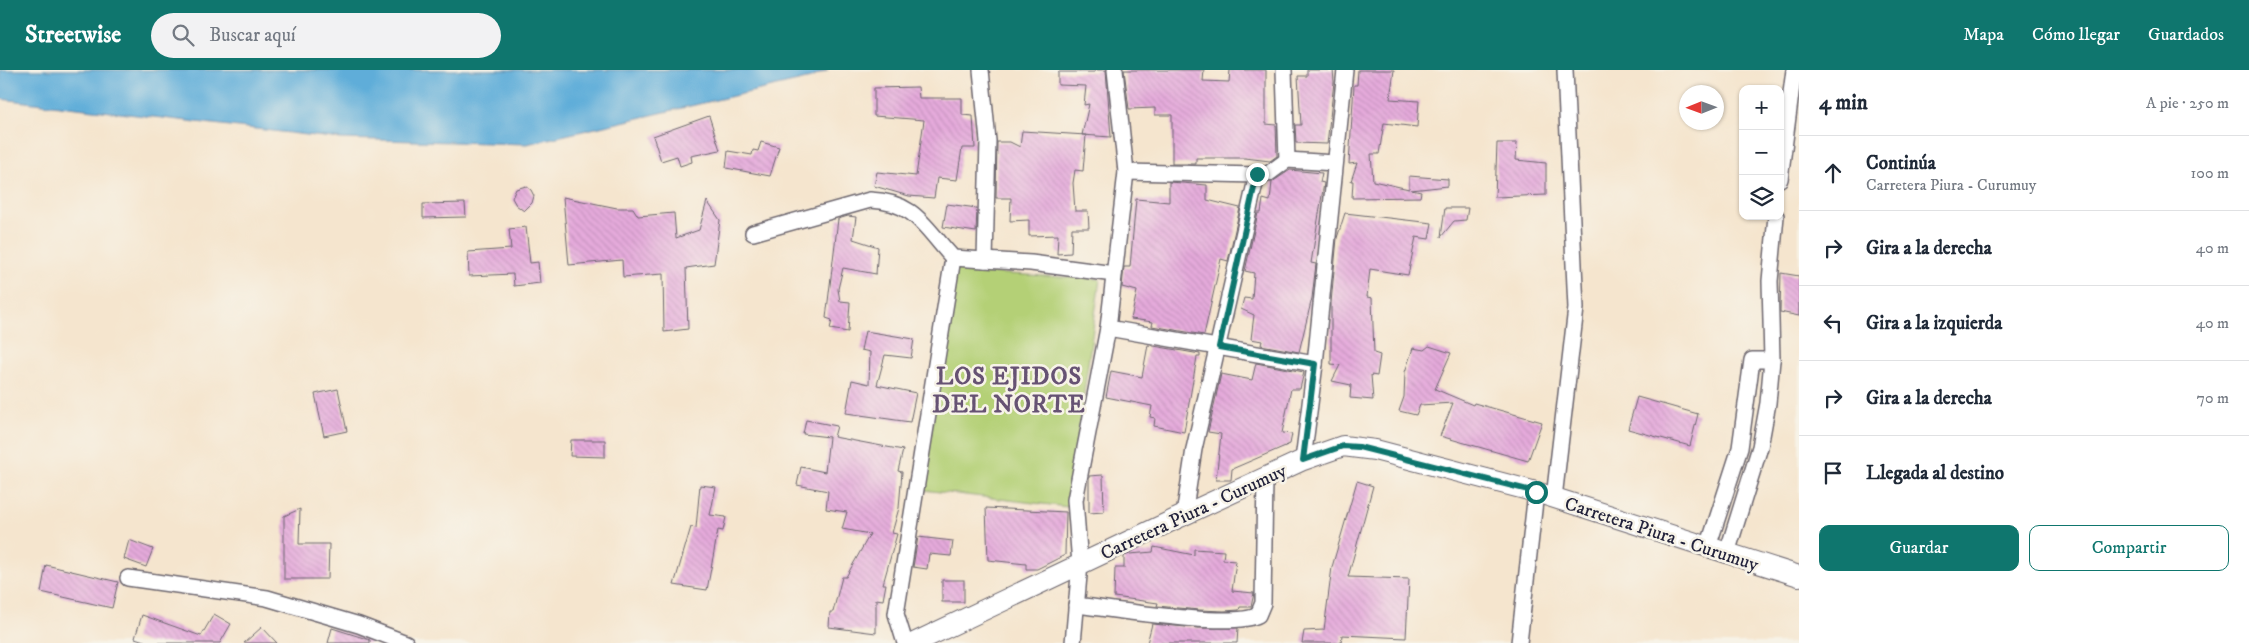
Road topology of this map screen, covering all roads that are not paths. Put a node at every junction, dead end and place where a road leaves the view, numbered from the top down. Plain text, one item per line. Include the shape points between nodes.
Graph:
1 (981, 70) edge
2 (1115, 70) edge
3 (1284, 70) edge
4 (1345, 70) edge
5 (1565, 70) edge
6 (1794, 70) edge
7 (1287, 160) junction
8 (1335, 164) junction
9 (1126, 172) junction
10 (1257, 174) junction
11 (1781, 175) edge
12 (1776, 220) edge
13 (753, 233) dead end
14 (953, 258) junction
15 (986, 260) junction
16 (1114, 274) junction
17 (1108, 328) junction
18 (1219, 347) junction
19 (1772, 360) junction
20 (1315, 364) junction
21 (1740, 448) junction
22 (1758, 451) junction
23 (1303, 460) junction
24 (1265, 479) junction
25 (1545, 495) junction
26 (1184, 515) junction
27 (1718, 550) junction
28 (1080, 564) junction
29 (1799, 576) edge
30 (128, 578) dead end
31 (1076, 605) junction
32 (406, 643) edge
33 (905, 643) edge
34 (914, 643) edge
35 (1073, 643) edge
36 (1518, 643) edge

1 - 15 street via 988,141
2 - 9 street
3 - 7 street
4 - 8 street
5 - 25 street via 1576,308
6 - 11 street
7 - 8 street
7 - 10 street via 1268,174
8 - 20 street
9 - 10 street
9 - 16 street
10 - 18 street
12 - 19 street via 1770,280
13 - 14 street via 870,200 887,200 912,211
14 - 15 street
14 - 33 street via 896,614
15 - 16 street
16 - 17 street
17 - 18 street
17 - 28 street via 1075,500
18 - 20 street
18 - 26 street via 1194,449
19 - 21 street via 1752,360
19 - 22 street via 1768,403
20 - 23 street
21 - 22 street
21 - 27 street
22 - 27 street
23 - 24 main road, Carretera Piura - Curumuy
23 - 25 main road, Carretera Piura - Curumuy via 1343,446 1359,447
24 - 26 main road, Carretera Piura - Curumuy
24 - 31 street via 1262,604 1258,615 1249,620 1215,620
25 - 27 main road, Carretera Piura - Curumuy
25 - 36 street
26 - 28 main road, Carretera Piura - Curumuy
27 - 29 main road, Carretera Piura - Curumuy
28 - 31 street
28 - 34 main road, Carretera Piura - Curumuy
30 - 32 street via 267,598 359,625
31 - 35 street

